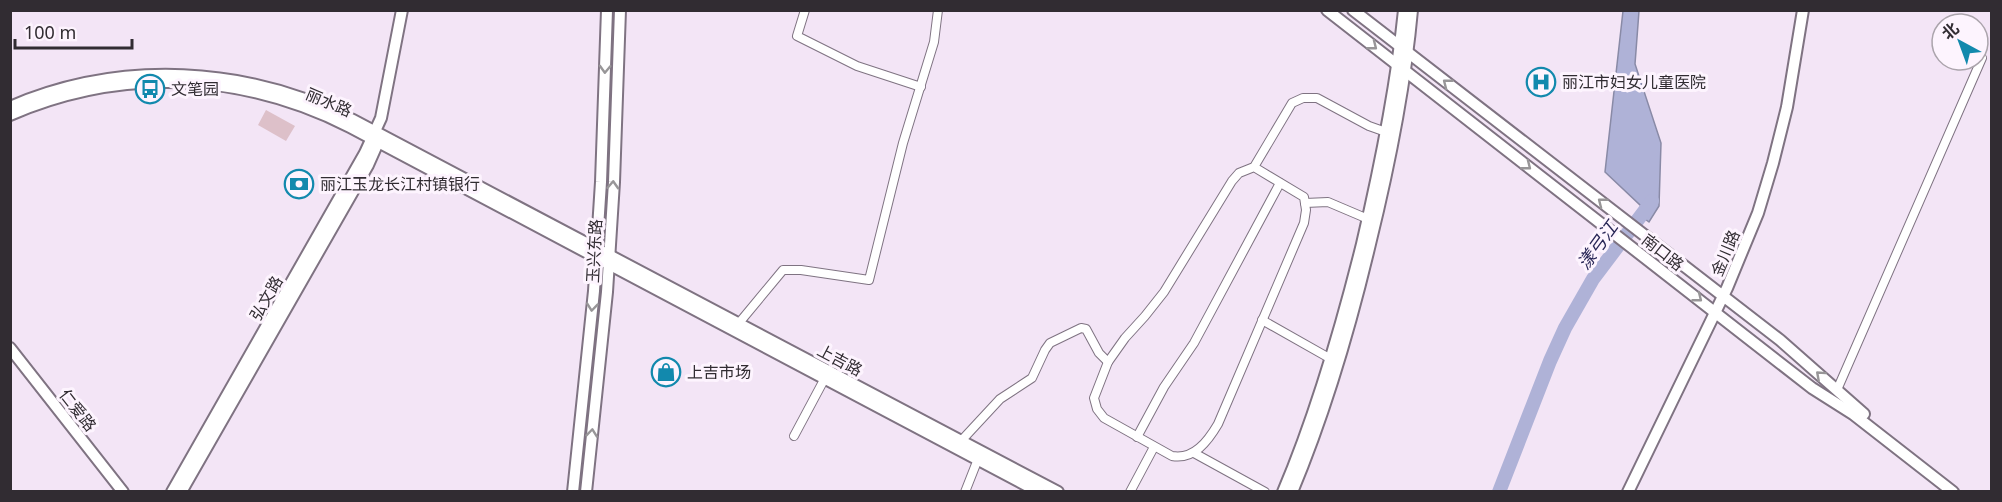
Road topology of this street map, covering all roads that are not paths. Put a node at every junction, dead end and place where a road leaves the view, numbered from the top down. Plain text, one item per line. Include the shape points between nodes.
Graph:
1 (402, 10) edge
2 (607, 10) edge
3 (620, 10) edge
4 (805, 10) edge
5 (938, 10) edge
6 (1327, 10) edge
7 (1353, 10) edge
8 (1404, 10) edge
9 (1412, 10) edge
10 (1803, 10) edge
11 (1403, 49) junction
12 (1401, 68) junction
13 (1976, 72) edge
14 (921, 87) junction
15 (10, 107) edge
16 (10, 115) edge
17 (1386, 132) junction
18 (376, 137) junction
19 (1254, 168) junction
20 (1280, 183) junction
21 (1305, 203) junction
22 (1368, 219) junction
23 (596, 253) junction
24 (609, 259) junction
25 (1723, 296) junction
26 (1716, 312) junction
27 (1262, 320) junction
28 (739, 323) junction
29 (10, 348) edge
30 (1331, 359) junction
31 (1108, 362) junction
32 (825, 378) junction
33 (1837, 390) junction
34 (794, 436) dead end
35 (1137, 438) junction
36 (961, 441) junction
37 (1154, 447) junction
38 (1194, 453) junction
39 (978, 459) junction
40 (123, 492) edge
41 (172, 492) edge
42 (181, 492) edge
43 (573, 492) edge
44 (585, 492) edge
45 (965, 492) edge
46 (1039, 492) edge
47 (1058, 492) edge
48 (1130, 492) edge
49 (1265, 492) edge
50 (1283, 492) edge
51 (1292, 492) edge
52 (1628, 492) edge
53 (1953, 492) edge
54 (1964, 492) edge

1 - 18 street, 弘文路
2 -> 23 street, 玉兴东路
24 -> 3 street, 玉兴东路
4 - 14 street via 797,36 857,66
5 - 14 street
6 -> 12 street, 南口路
7 - 11 street, 南口路
8 - 11 street
9 - 11 street
10 - 25 street, 金川路 via 1794,76 1773,163 1752,229
11 - 12 street
25 -> 11 street, 南口路
12 - 17 street
12 -> 26 street, 南口路
12 - 51 street via 1386,173 1355,305
13 - 33 street
14 - 28 street via 869,280 783,270
15 - 18 street, 丽水路 via 83,83 188,74 290,94 340,113
16 - 18 street, 丽水路 via 84,91 187,82 231,87 288,101
17 - 19 street via 1317,98 1303,98 1292,103
17 - 22 street
18 - 23 street, 丽水路
18 - 41 street, 弘文路
18 - 42 street, 弘文路 via 368,165
19 - 20 street
19 - 31 street via 1239,173 1232,181 1164,292
20 - 21 street via 1304,197
20 - 35 street via 1194,343 1164,387
21 - 22 street via 1328,202
21 - 27 street via 1304,223
22 - 30 street
23 - 24 street, 丽水路
23 -> 43 street, 玉兴东路
24 - 28 street, 上吉路
24 - 32 street, 上吉路
44 -> 24 street, 玉兴东路
25 - 26 street, 金川路
33 -> 25 street, 南口路
26 - 52 street, 金川路
26 - 53 street, 南口路
27 - 30 street
27 - 38 street via 1218,424
28 - 36 street, 上吉路
29 - 40 street, 仁爱路
30 - 50 street
31 - 35 street via 1095,404 1104,418
31 - 36 street via 1086,329 1056,340 1045,350 1032,378 1000,399
32 - 34 street
32 - 39 street, 上吉路
33 - 54 street, 南口路
35 - 37 street
36 - 47 street, 上吉路
37 - 38 street via 1177,457
37 - 48 street
38 - 49 street
39 - 45 street
39 - 46 street, 上吉路

